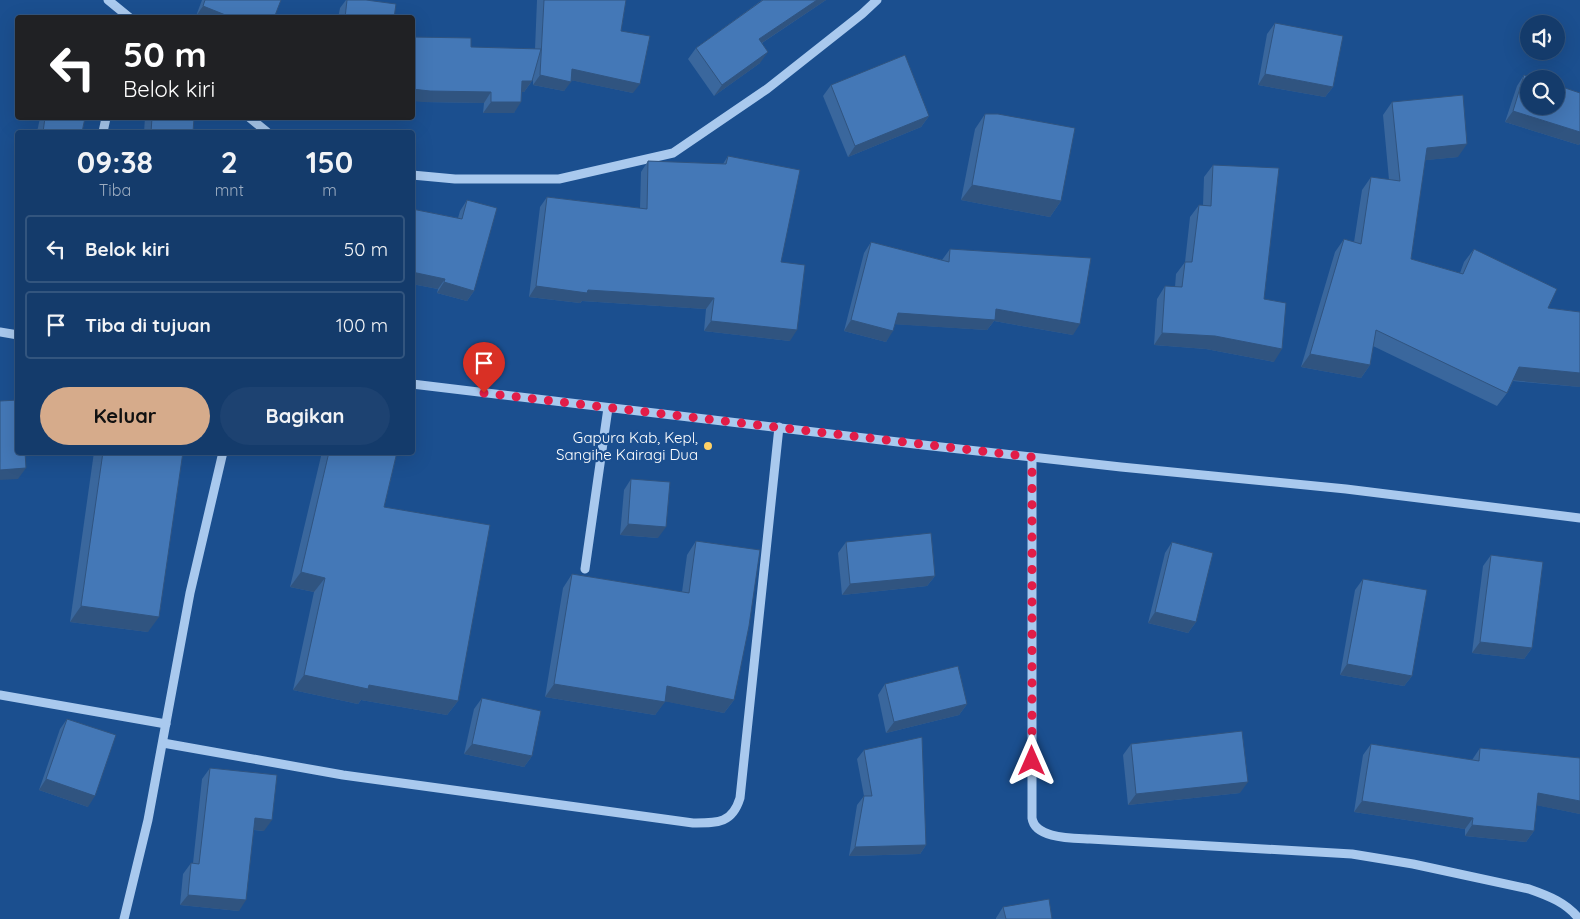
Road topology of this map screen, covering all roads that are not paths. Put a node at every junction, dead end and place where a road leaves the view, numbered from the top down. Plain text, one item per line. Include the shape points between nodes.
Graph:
1 (108, 0) edge
2 (876, 0) edge
3 (126, 15) edge
4 (252, 120) edge
5 (265, 130) edge
6 (415, 175) edge
7 (0, 332) edge
8 (15, 334) edge
9 (415, 384) edge
10 (608, 408) junction
11 (780, 427) junction
12 (222, 455) edge
13 (1032, 457) junction
14 (1580, 518) edge
15 (585, 570) dead end
16 (0, 695) edge
17 (166, 724) junction
18 (163, 743) junction
19 (124, 919) edge
20 (1579, 919) edge

1 - 3 street
2 - 6 street via 767,89 673,153 559,179 455,179
4 - 5 street
7 - 8 street
9 - 10 street
10 - 11 street
10 - 15 street
11 - 13 street
11 - 18 street via 740,798 731,816 722,821 693,823 362,777
12 - 17 street via 190,593
13 - 14 street via 1346,489
13 - 20 street via 1032,818 1036,828 1053,836 1352,854 1405,862 1530,889 1574,911
16 - 17 street
17 - 18 street
18 - 19 street

